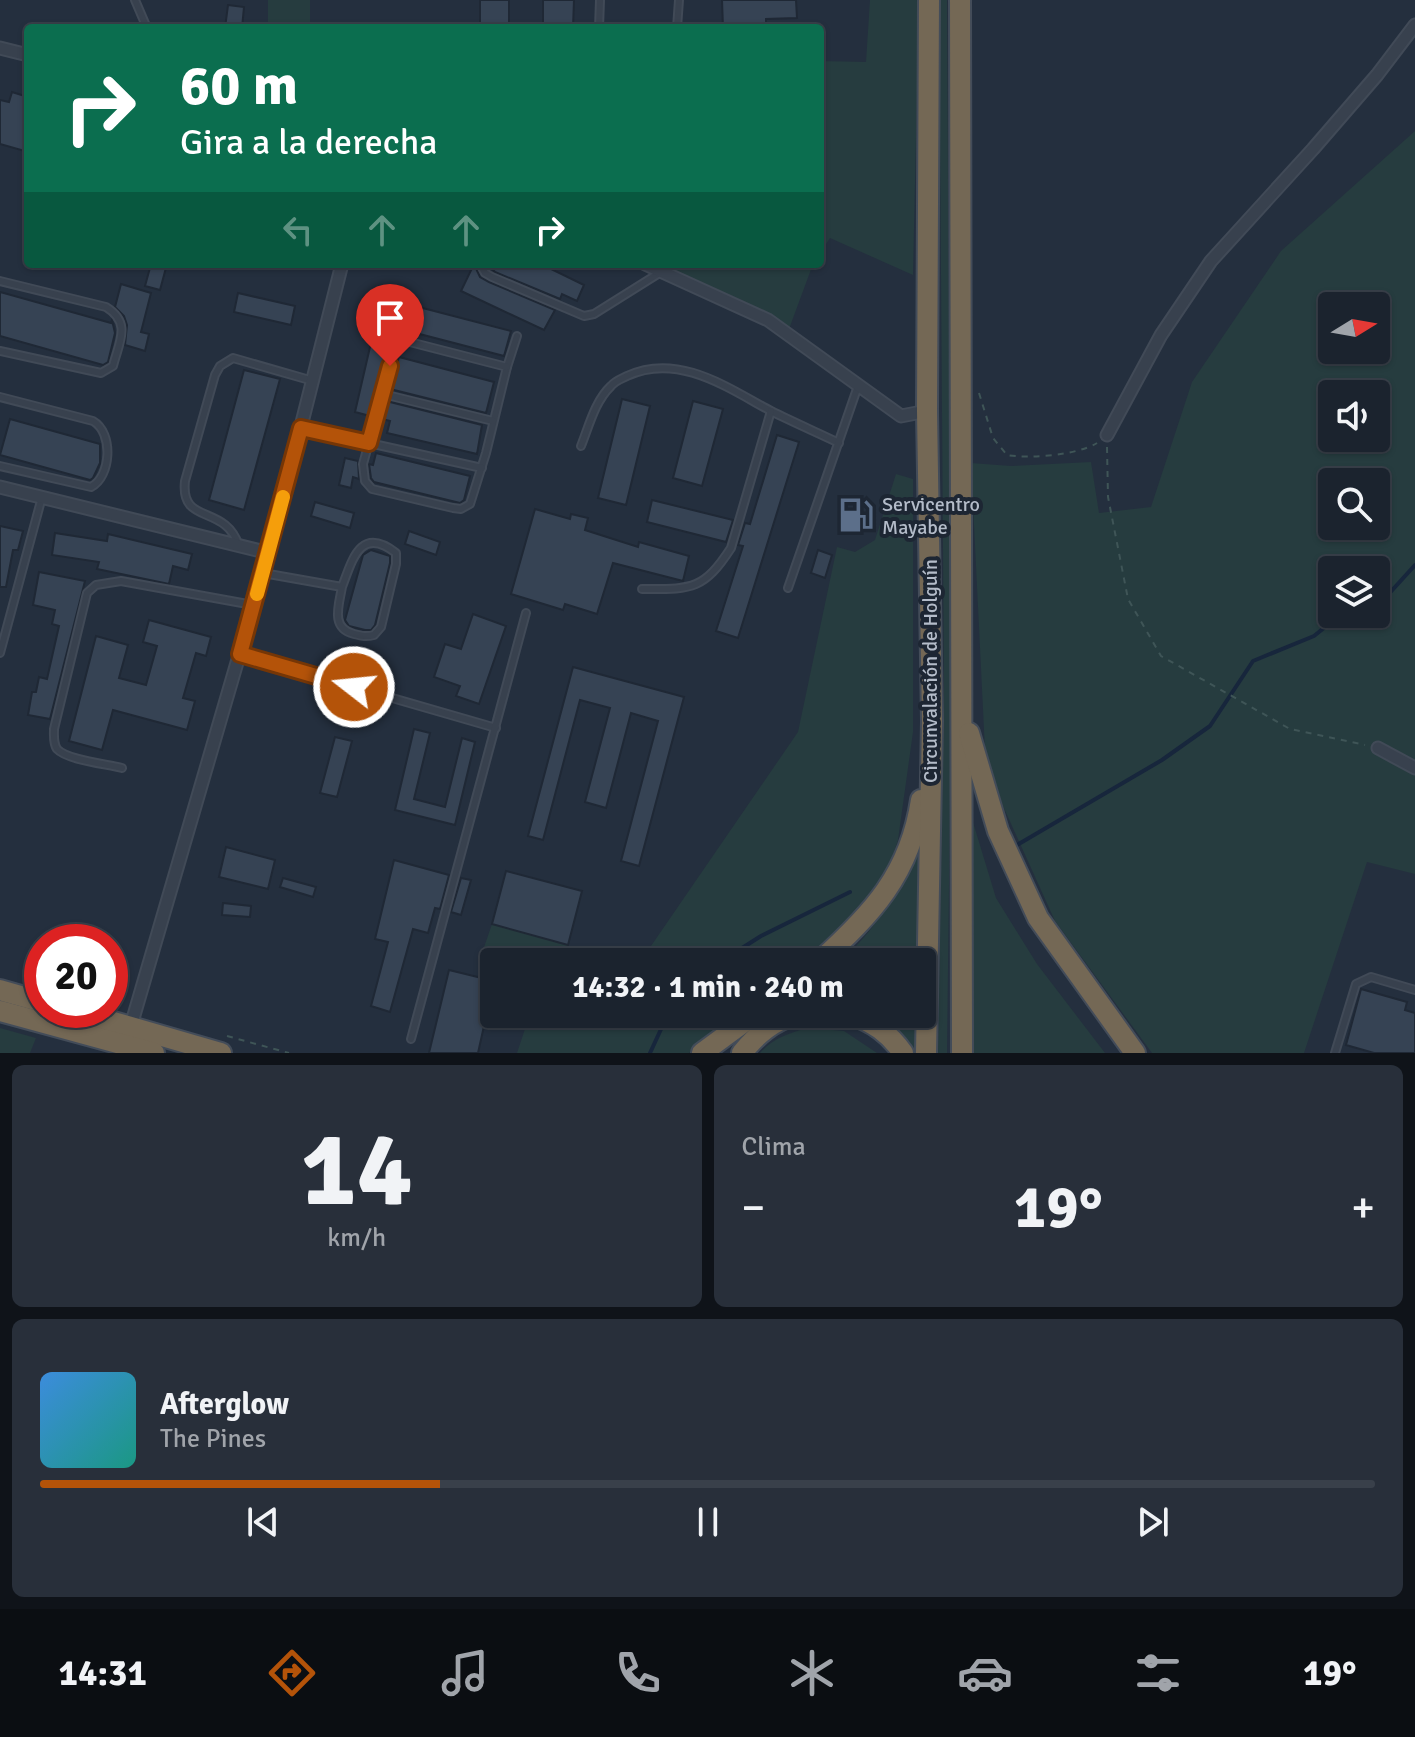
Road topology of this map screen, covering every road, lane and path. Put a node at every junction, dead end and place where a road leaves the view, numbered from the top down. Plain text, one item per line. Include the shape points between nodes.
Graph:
1 (135, 0) edge
2 (600, 0) edge
3 (679, 0) edge
4 (929, 0) edge
5 (960, 0) edge
6 (145, 24) edge
7 (599, 24) edge
8 (677, 24) edge
9 (1415, 25) edge
10 (0, 48) edge
11 (24, 54) edge
12 (341, 268) edge
13 (482, 268) edge
14 (655, 268) edge
15 (662, 271) junction
16 (0, 281) edge
17 (408, 300) dead end
18 (517, 336) dead end
19 (398, 339) junction
20 (0, 351) edge
21 (507, 367) junction
22 (313, 381) junction
23 (858, 386) junction
24 (383, 394) junction
25 (979, 394) dead end
26 (0, 397) edge
27 (771, 411) junction
28 (927, 411) junction
29 (493, 421) junction
30 (301, 428) junction
31 (1107, 435) junction
32 (369, 443) junction
33 (839, 443) junction
34 (581, 446) dead end
35 (0, 466) edge
36 (482, 468) junction
37 (0, 487) edge
38 (42, 497) junction
39 (239, 547) junction
40 (269, 553) junction
41 (263, 573) junction
42 (342, 587) junction
43 (788, 588) dead end
44 (642, 589) dead end
45 (254, 605) junction
46 (526, 613) dead end
47 (0, 653) edge
48 (240, 654) junction
49 (963, 712) junction
50 (932, 721) junction
51 (496, 728) junction
52 (1378, 748) joint
53 (122, 768) dead end
54 (1415, 768) edge
55 (835, 948) edge
56 (0, 990) edge
57 (1415, 990) edge
58 (24, 997) edge
59 (0, 1011) edge
60 (96, 1028) edge
61 (736, 1028) edge
62 (767, 1028) edge
63 (879, 1028) edge
64 (411, 1039) dead end
65 (116, 1043) edge
66 (154, 1053) edge
67 (221, 1053) edge
68 (702, 1053) edge
69 (742, 1053) edge
70 (903, 1053) edge
71 (926, 1053) edge
72 (962, 1053) edge
73 (1135, 1053) edge
74 (1335, 1053) edge

1 - 6 lane
2 - 7 lane
3 - 8 lane
4 - 28 highway, Circunvalación de Holguín
5 - 49 highway, Circunvalación de Holguín
9 - 31 street via 1350,107 1211,261 1161,335
10 - 11 street
12 - 22 street
13 - 15 lane via 584,316
14 - 15 street
15 - 23 street via 768,320
16 - 20 lane via 106,307 122,326 113,366 101,373
17 - 19 lane
18 - 21 lane
19 - 21 lane
19 - 24 lane
21 - 29 lane
22 - 30 street
22 - 39 lane via 233,358 215,375 185,481 185,499 194,510 226,524
23 - 28 street via 901,416
23 - 33 lane
24 - 29 lane
24 - 32 lane
25 - 31 path via 993,438 1007,455 1083,449
26 - 35 lane via 93,421 105,431 108,446 101,478 91,487
27 - 33 lane
27 - 34 lane via 723,384 687,371 657,368 613,383 600,398
27 - 44 lane via 731,548 720,565 706,580 686,589
28 - 50 highway, Circunvalación de Holguín
29 - 36 lane
30 - 32 lane
30 - 40 street
31 - 52 path via 1108,497 1128,599 1161,656 1290,729
32 - 36 lane
32 - 36 lane via 363,474 368,487 453,508 470,504
33 - 43 lane
37 - 38 street
38 - 39 street
38 - 47 lane
39 - 40 street
40 - 41 street
41 - 42 lane
41 - 45 street
42 - 42 lane via 339,625 345,632 374,635 381,627 396,553 361,546
45 - 48 street
45 - 53 lane via 121,581 96,585 87,593 54,741 69,756
46 - 51 lane
48 - 51 lane
48 - 65 street
49 - 72 highway, Circunvalación de Holguín
49 - 73 highway via 998,831 1038,918
50 - 55 highway via 909,854 885,893
50 - 71 highway, Circunvalación de Holguín
51 - 64 lane
52 - 54 street
56 - 58 highway
57 - 74 lane via 1371,977 1356,984
59 - 65 highway
60 - 65 highway
61 - 68 highway
62 - 69 highway
63 - 70 highway
65 - 66 highway
65 - 67 highway

